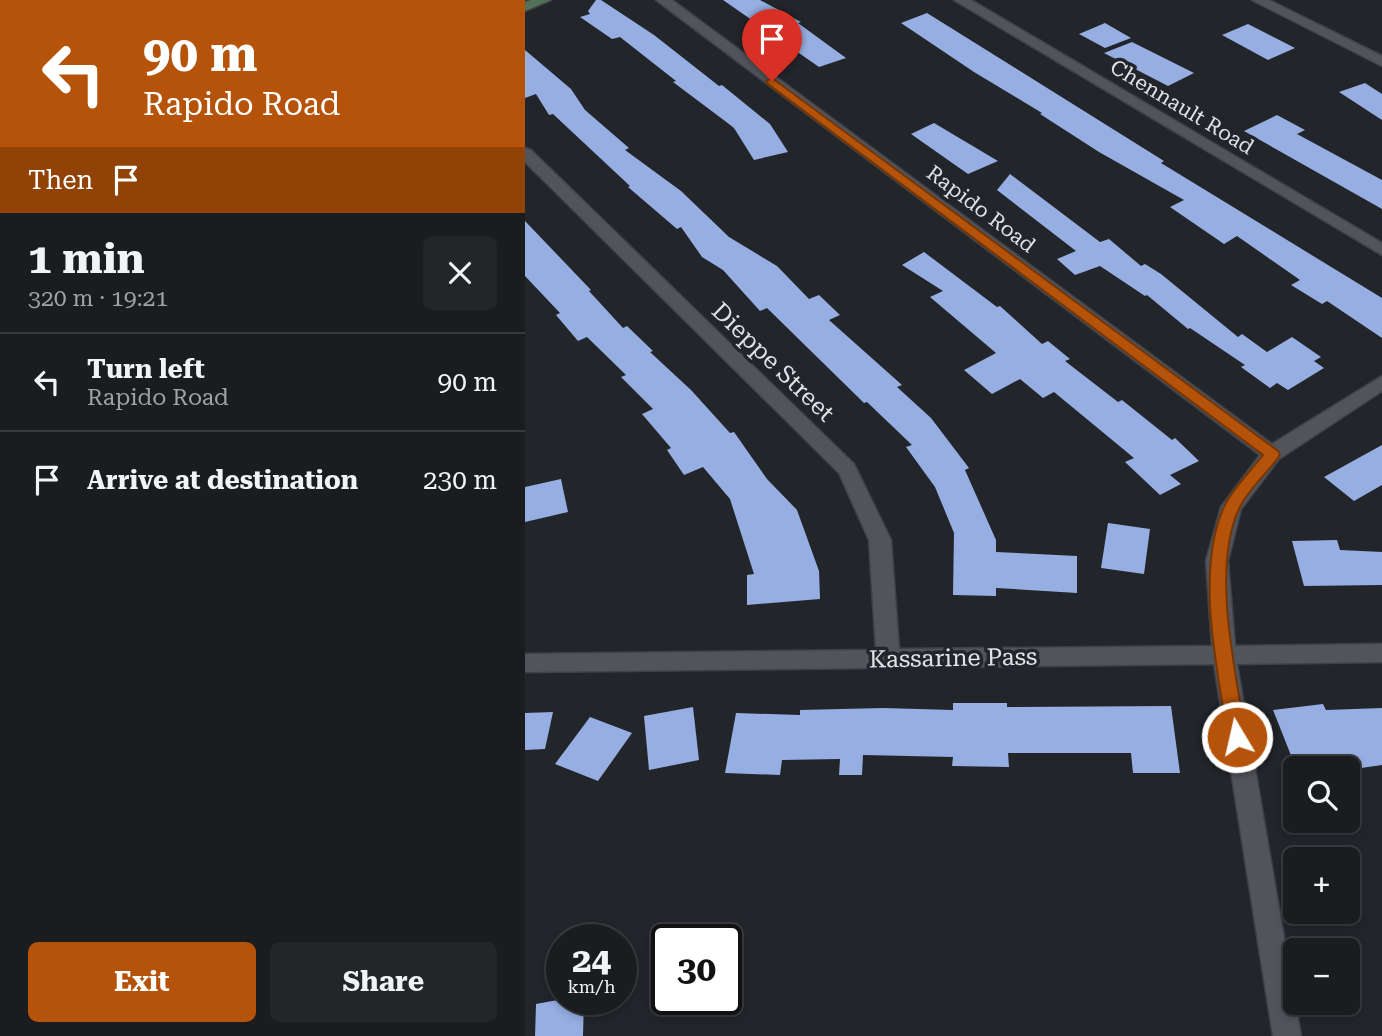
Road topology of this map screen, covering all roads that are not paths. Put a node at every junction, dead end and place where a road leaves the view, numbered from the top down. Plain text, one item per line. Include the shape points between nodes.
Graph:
1 (544, 0) edge
2 (663, 0) edge
3 (961, 0) edge
4 (1259, 0) edge
5 (525, 7) edge
6 (1382, 62) edge
7 (525, 153) edge
8 (1382, 250) edge
9 (1382, 382) edge
10 (1272, 454) junction
11 (1382, 653) edge
12 (1224, 655) junction
13 (888, 658) junction
14 (525, 663) edge
15 (1287, 1036) edge

1 - 5 main road
2 - 10 street, Rapido Road
3 - 8 street, Chennault Road
4 - 6 street
7 - 13 street, Dieppe Street via 846,468 880,540
9 - 10 street
10 - 12 street via 1231,507 1217,561
11 - 12 street, Kassarine Pass
12 - 13 street, Kassarine Pass
12 - 15 street
13 - 14 street, Kassarine Pass

